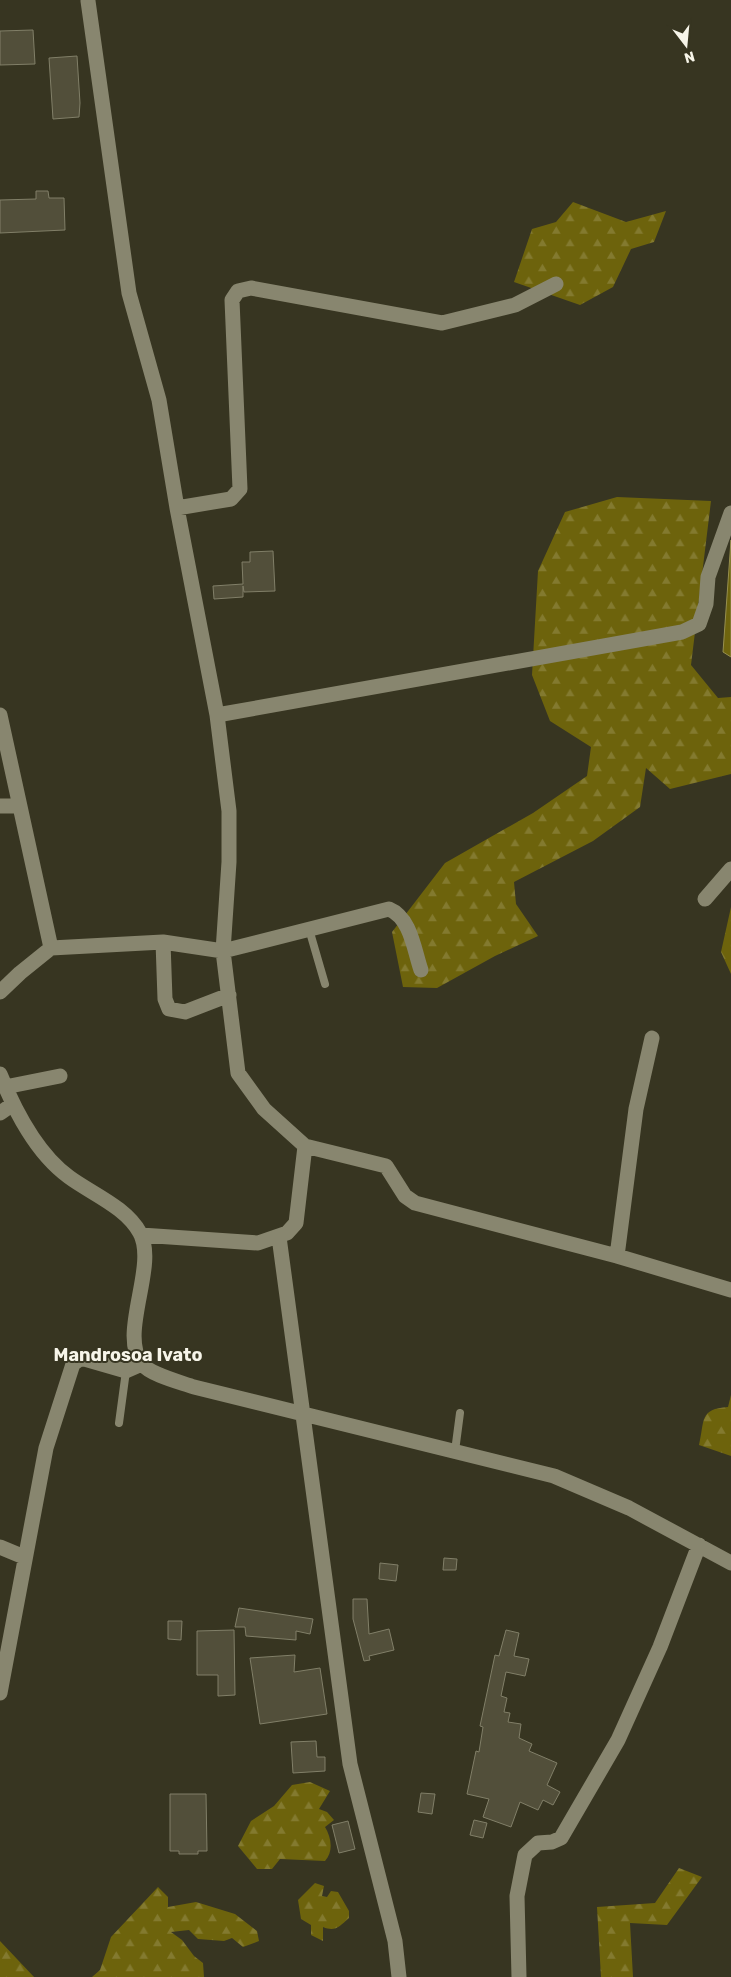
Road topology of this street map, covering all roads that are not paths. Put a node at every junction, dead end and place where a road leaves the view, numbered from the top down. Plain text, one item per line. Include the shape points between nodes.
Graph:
1 (88, 1) edge
2 (556, 284) dead end
3 (177, 508) junction
4 (731, 513) edge
5 (0, 715) edge
6 (217, 716) junction
7 (0, 806) edge
8 (19, 806) junction
9 (731, 869) edge
10 (705, 899) dead end
11 (309, 929) junction
12 (163, 942) junction
13 (51, 948) junction
14 (223, 951) junction
15 (420, 970) dead end
16 (324, 984) dead end
17 (0, 992) edge
18 (228, 995) junction
19 (652, 1038) dead end
20 (60, 1076) dead end
21 (3, 1081) edge
22 (13, 1104) junction
23 (0, 1113) edge
24 (305, 1146) junction
25 (141, 1235) junction
26 (279, 1237) junction
27 (617, 1256) junction
28 (730, 1288) edge
29 (142, 1364) junction
30 (126, 1371) junction
31 (301, 1412) junction
32 (460, 1413) dead end
33 (120, 1423) dead end
34 (455, 1451) junction
35 (698, 1545) junction
36 (0, 1547) edge
37 (24, 1557) junction
38 (731, 1563) edge
39 (0, 1688) edge
40 (399, 1977) edge
41 (519, 1977) edge

1 - 3 street via 129,293 159,400
2 - 3 street via 515,305 442,323 251,288 238,291 232,300 240,489 230,499
3 - 6 street
4 - 6 street via 708,578 706,604 699,624 682,632
5 - 8 street
6 - 14 street via 229,811
7 - 8 street
8 - 13 street
9 - 10 street
11 - 14 street
11 - 15 street via 389,908 406,925
11 - 16 lane
12 - 13 street
12 - 14 street
12 - 18 street via 165,999 169,1009 185,1012
13 - 17 street
14 - 18 street
18 - 24 street via 238,1074 264,1109
19 - 27 street via 636,1109
20 - 21 street
21 - 22 street
22 - 23 street
22 - 25 street via 37,1144 68,1176 118,1210
24 - 26 street via 296,1223
24 - 27 street via 386,1166 405,1196 415,1203
25 - 26 street via 258,1243
25 - 29 street via 144,1254 135,1346
26 - 31 street
27 - 28 street
29 - 30 street
29 - 31 street via 162,1376 194,1387
30 - 33 lane
30 - 37 street via 81,1358 73,1364 46,1448
31 - 34 street
31 - 40 street via 350,1758 395,1941
32 - 34 lane
34 - 35 street via 554,1476 628,1508
35 - 38 street
35 - 41 street via 660,1647 618,1740 561,1838 538,1843 525,1856 517,1896
36 - 37 street
37 - 39 street

